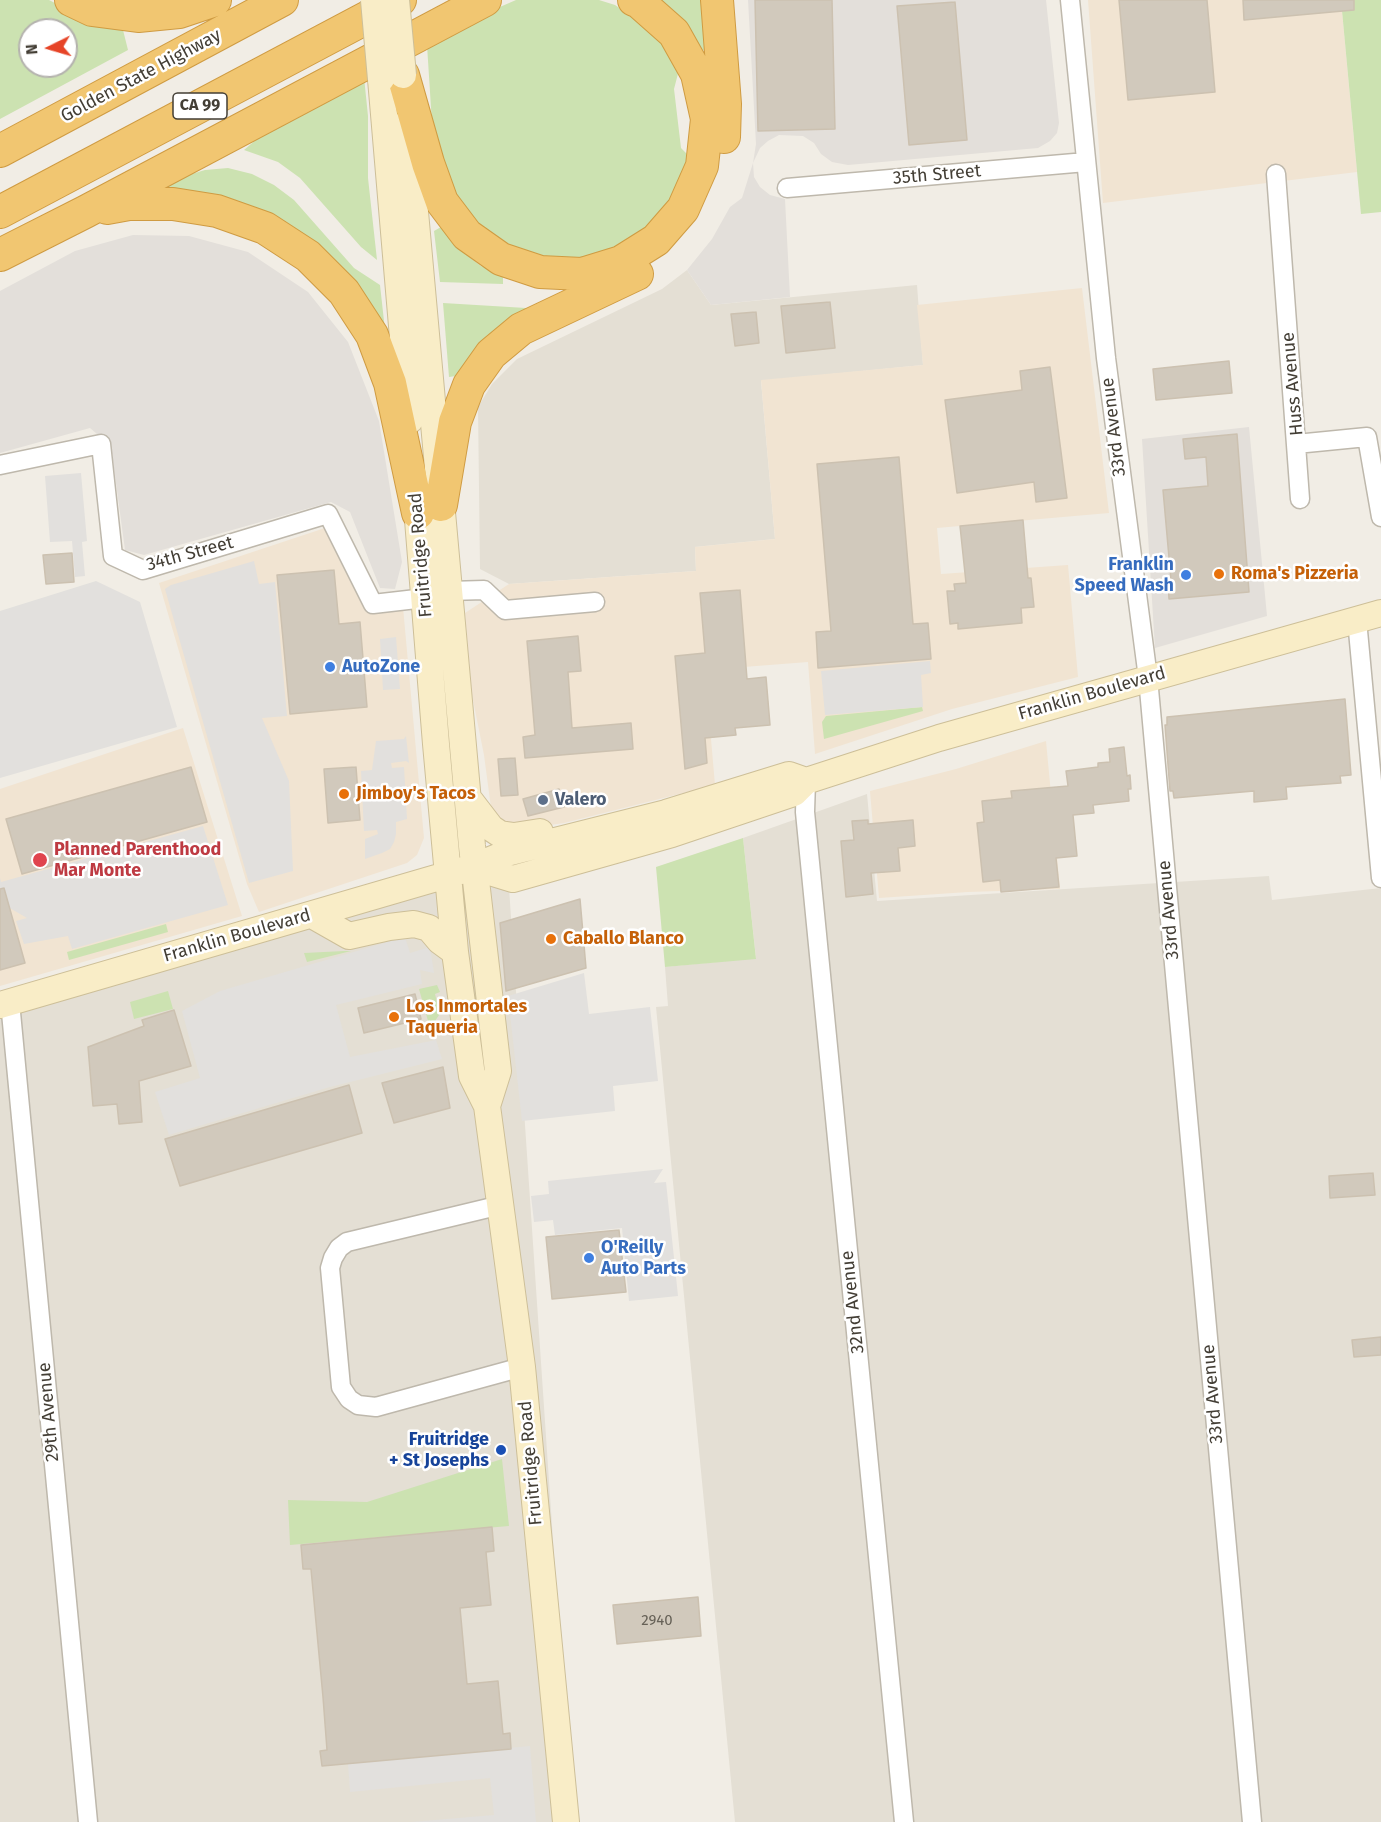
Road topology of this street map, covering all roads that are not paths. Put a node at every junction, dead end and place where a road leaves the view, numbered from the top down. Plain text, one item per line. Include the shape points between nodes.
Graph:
1 (71, 0) edge
2 (214, 0) edge
3 (282, 0) edge
4 (374, 0) edge
5 (398, 0) edge
6 (485, 0) edge
7 (634, 0) edge
8 (717, 0) edge
9 (1070, 0) edge
10 (392, 77) junction
11 (0, 151) edge
12 (1086, 162) junction
13 (1275, 174) dead end
14 (787, 188) dead end
15 (0, 212) edge
16 (85, 212) junction
17 (0, 255) edge
18 (1296, 444) junction
19 (0, 465) edge
20 (1300, 499) dead end
21 (429, 509) junction
22 (1381, 517) edge
23 (449, 591) junction
24 (425, 598) junction
25 (595, 602) dead end
26 (1369, 616) edge
27 (1148, 678) junction
28 (806, 781) junction
29 (468, 798) junction
30 (598, 831) junction
31 (474, 867) junction
32 (449, 874) junction
33 (1381, 878) edge
34 (312, 915) junction
35 (455, 952) junction
36 (5, 1004) edge
37 (487, 1106) junction
38 (501, 1205) junction
39 (522, 1367) junction
40 (88, 1822) edge
41 (566, 1822) edge
42 (904, 1822) edge
43 (1252, 1822) edge

1 - 2 highway via 92,10 138,16 179,12
3 - 11 highway, Golden State Highway
4 - 10 main road, Fruitridge Road, bridge
5 - 10 main road, Fruitridge Road, bridge
5 - 15 highway, CA 99
6 - 16 highway
7 - 10 highway via 674,33 698,74 707,119 702,166 683,209 656,240 621,262 582,274 540,272 501,259 467,235 442,202
8 - 21 highway via 725,104 723,154 708,201 679,242 640,273 521,329 491,354 469,385
9 - 12 street, 33rd Avenue
10 - 21 main road, Fruitridge Road
12 - 14 street, 35th Street
12 - 27 street, 33rd Avenue via 1106,358
13 - 18 street, Huss Avenue
16 - 17 highway
16 - 21 highway via 129,204 173,204 217,211 265,228 308,256 344,292 372,335
18 - 20 street
18 - 22 street, Huss Avenue via 1367,437
19 - 24 street, 34th Street via 101,444 113,556 144,570 328,514 373,604
21 - 23 main road, Fruitridge Road
21 - 24 main road, Fruitridge Road
23 - 25 street via 484,590 505,610
23 - 29 main road, Fruitridge Road
24 - 32 main road, Fruitridge Road
26 - 27 main road, Franklin Boulevard
26 - 33 street
27 - 28 main road, Franklin Boulevard
27 - 43 street, 33rd Avenue
28 - 30 main road, Franklin Boulevard via 789,775
28 - 31 main road, Franklin Boulevard via 794,793 683,831 513,879
28 - 42 street, 32nd Avenue via 805,812
29 - 30 main road via 500,834 514,836 576,825
29 - 31 main road, Fruitridge Road
30 - 31 main road, Franklin Boulevard via 507,853
31 - 32 main road, Franklin Boulevard
31 - 37 main road, Fruitridge Road via 498,1071
32 - 34 main road, Franklin Boulevard
32 - 35 main road, Fruitridge Road
34 - 35 main road via 349,936 414,924 429,928
34 - 36 main road, Franklin Boulevard
35 - 37 main road, Fruitridge Road via 472,1076
36 - 40 street, 29th Avenue
37 - 38 main road, Fruitridge Road
38 - 39 main road, Fruitridge Road
38 - 39 street via 347,1242 339,1248 330,1268 341,1387 358,1406 376,1407
39 - 41 main road, Fruitridge Road

